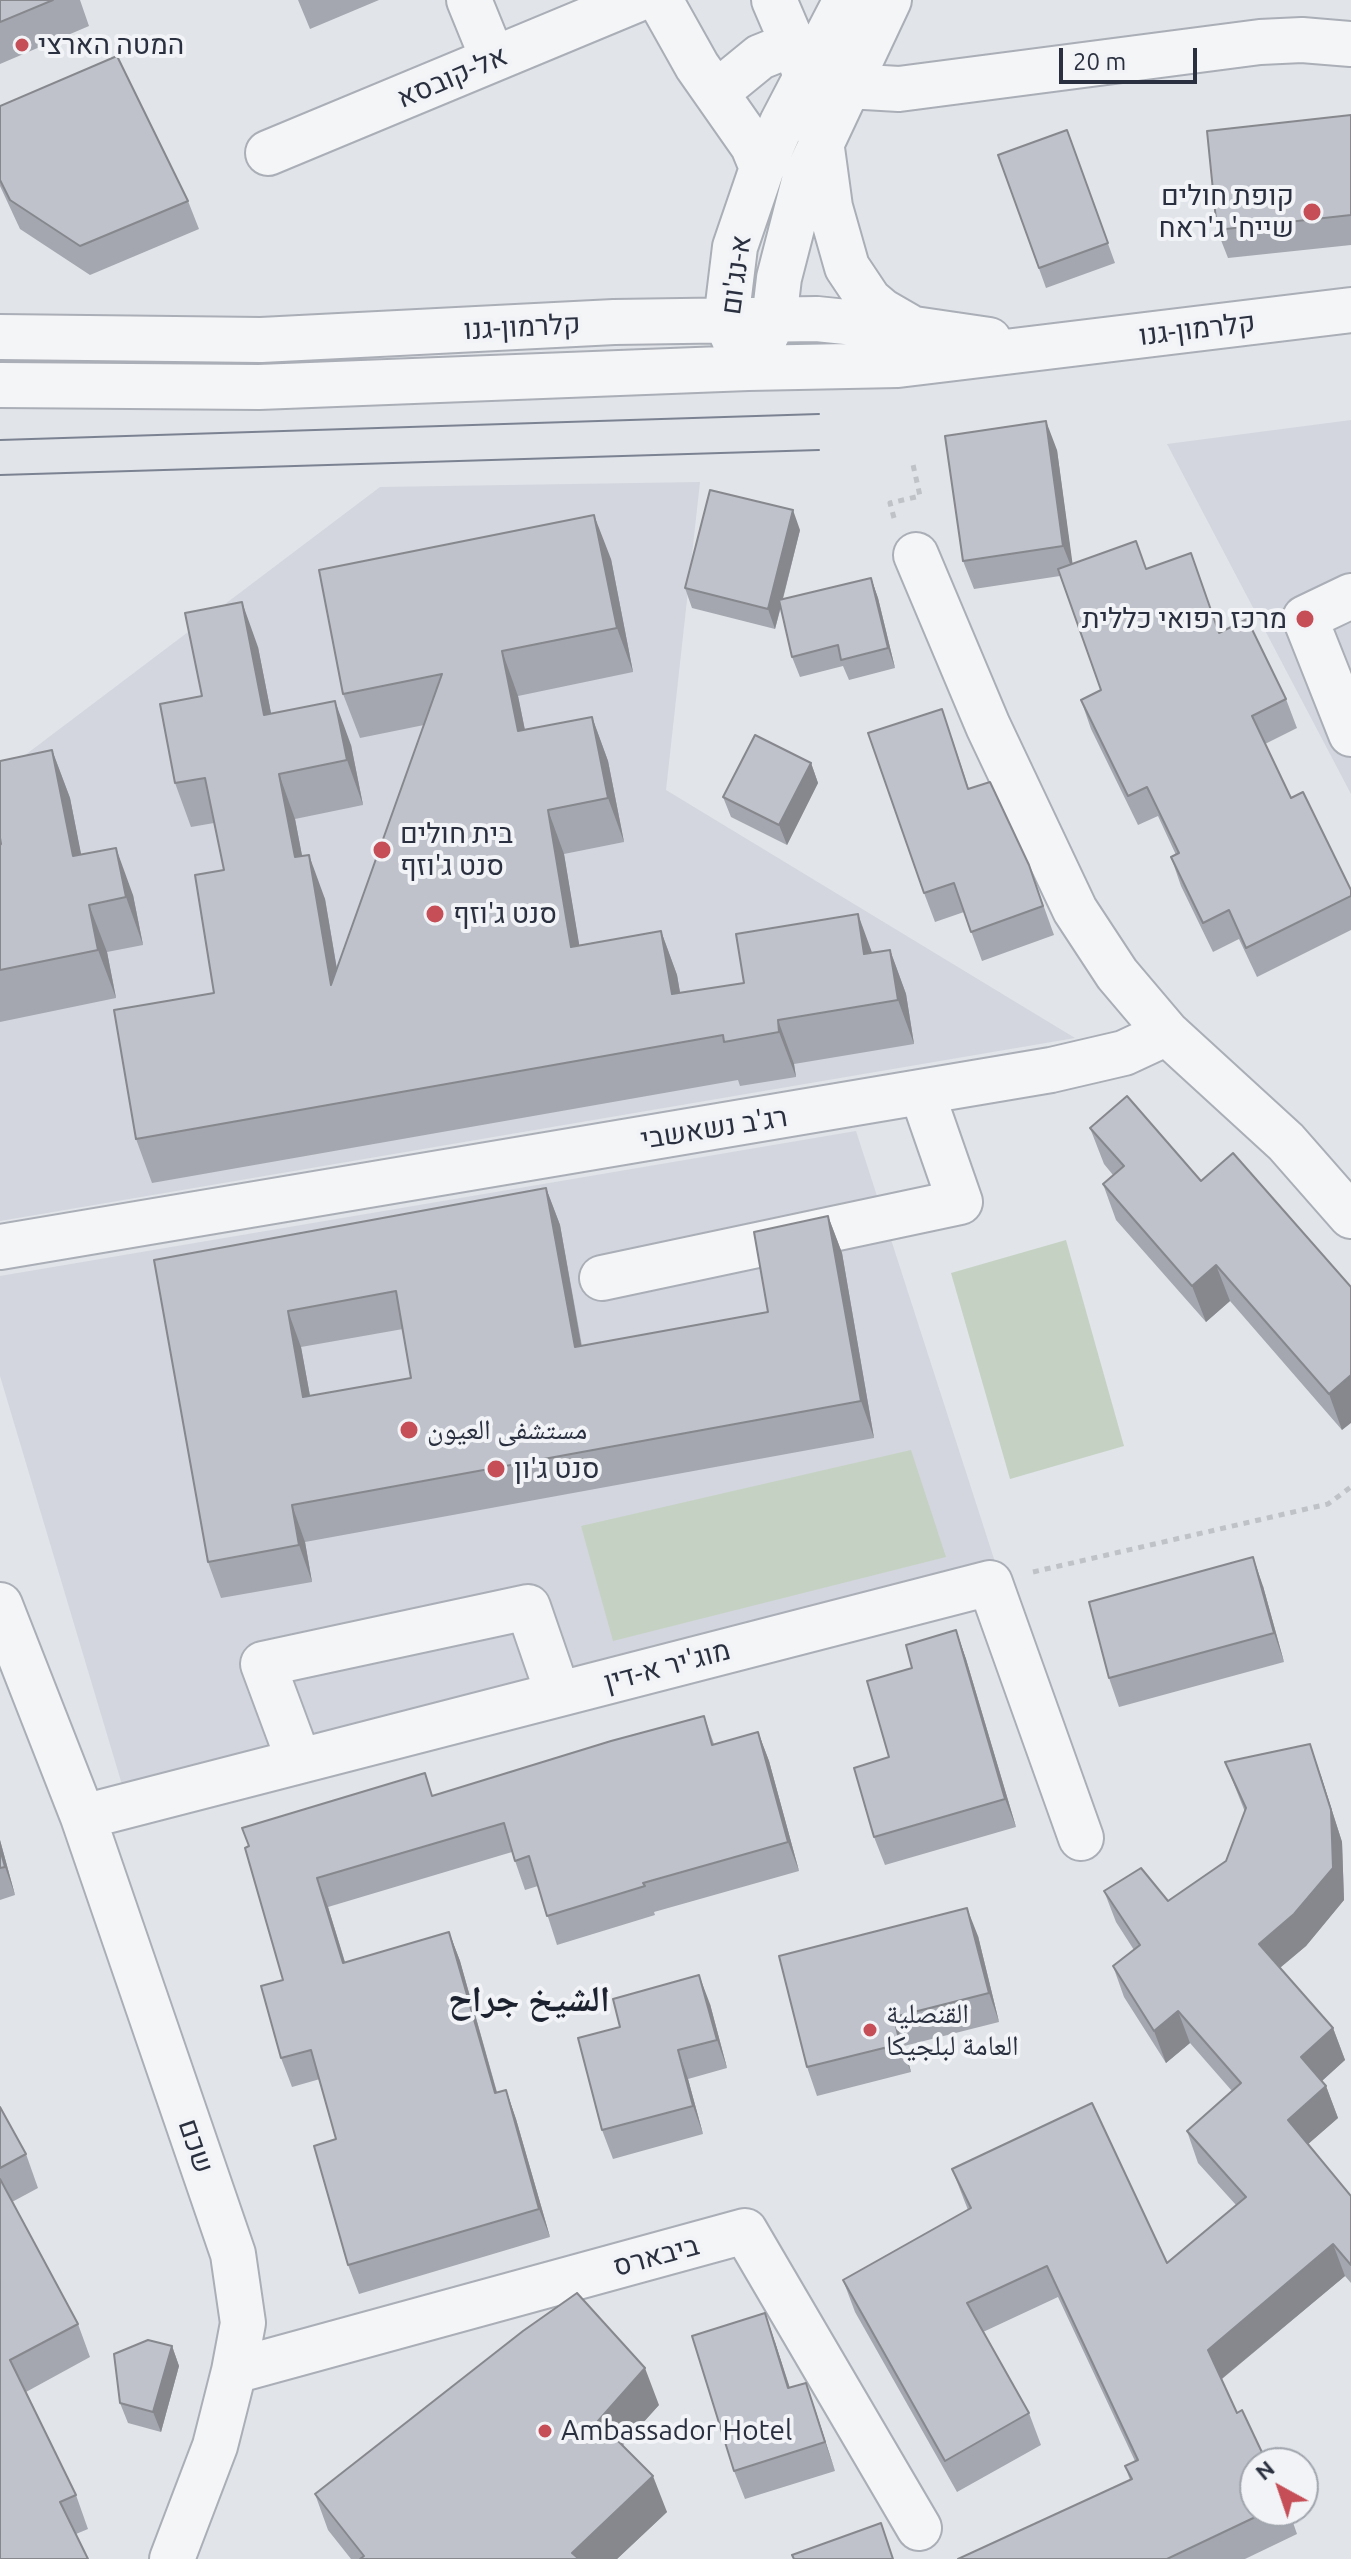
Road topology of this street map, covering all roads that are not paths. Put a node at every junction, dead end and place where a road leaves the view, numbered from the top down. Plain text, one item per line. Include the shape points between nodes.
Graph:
1 (469, 0) edge
2 (636, 0) edge
3 (660, 0) edge
4 (774, 0) edge
5 (846, 0) edge
6 (889, 0) edge
7 (1351, 44) edge
8 (493, 59) junction
9 (817, 70) junction
10 (716, 93) junction
11 (821, 141) junction
12 (268, 153) dead end
13 (762, 168) junction
14 (1351, 310) edge
15 (774, 320) junction
16 (726, 321) junction
17 (914, 329) junction
18 (0, 337) edge
19 (1043, 349) junction
20 (748, 368) junction
21 (0, 385) edge
22 (906, 543) road end
23 (1351, 596) edge
24 (1351, 734) edge
25 (1167, 1033) junction
26 (922, 1093) junction
27 (1351, 1216) edge
28 (0, 1247) edge
29 (602, 1278) dead end
30 (0, 1605) edge
31 (0, 1663) edge
32 (558, 1694) junction
33 (51, 1740) junction
34 (299, 1761) junction
35 (83, 1817) junction
36 (1081, 1838) dead end
37 (234, 2371) junction
38 (919, 2528) dead end
39 (172, 2559) edge

1 - 8 street
2 - 8 street, אל-קובסא
3 - 10 street
4 - 9 street
5 - 9 street
6 - 9 street
7 - 9 street via 1260,42 884,89
8 - 12 street, אל-קובסא
9 - 10 street via 775,51
9 - 11 street, א-נג'ום
9 - 13 street, א-נג'ום
10 - 13 street via 747,134
11 - 15 street, א-נג'ום via 804,181
11 - 17 street via 830,207 847,267 869,300
13 - 16 street, א-נג'ום via 735,247
14 - 19 street, קלרמון-גנו
15 - 16 street, קלרמון-גנו
15 - 17 street, קלרמון-גנו
15 - 20 street, א-נג'ום
16 - 18 street, קלרמון-גנו via 261,340
16 - 20 street, א-נג'ום
17 - 19 street, קלרמון-גנו
19 - 20 street, קלרמון-גנו via 898,365
20 - 21 street, קלרמון-גנו via 259,387
22 - 25 street via 1075,910 1117,974
23 - 24 street via 1305,618
25 - 26 street, רג'ב נשאשבי via 1124,1053
25 - 27 street via 1286,1142
26 - 28 street, רג'ב נשאשבי
26 - 29 street via 960,1202
30 - 33 street, שכם
31 - 33 street, שכם
32 - 34 street, מוג'יר א-דין
32 - 34 street via 528,1607 263,1664
32 - 36 street, מוג'יר א-דין via 990,1583
33 - 35 street, שכם
34 - 35 street, מוג'יר א-דין
35 - 37 street, שכם via 233,2254 243,2323
37 - 38 street, ביבארס via 745,2231
37 - 39 street, שכם via 215,2446

